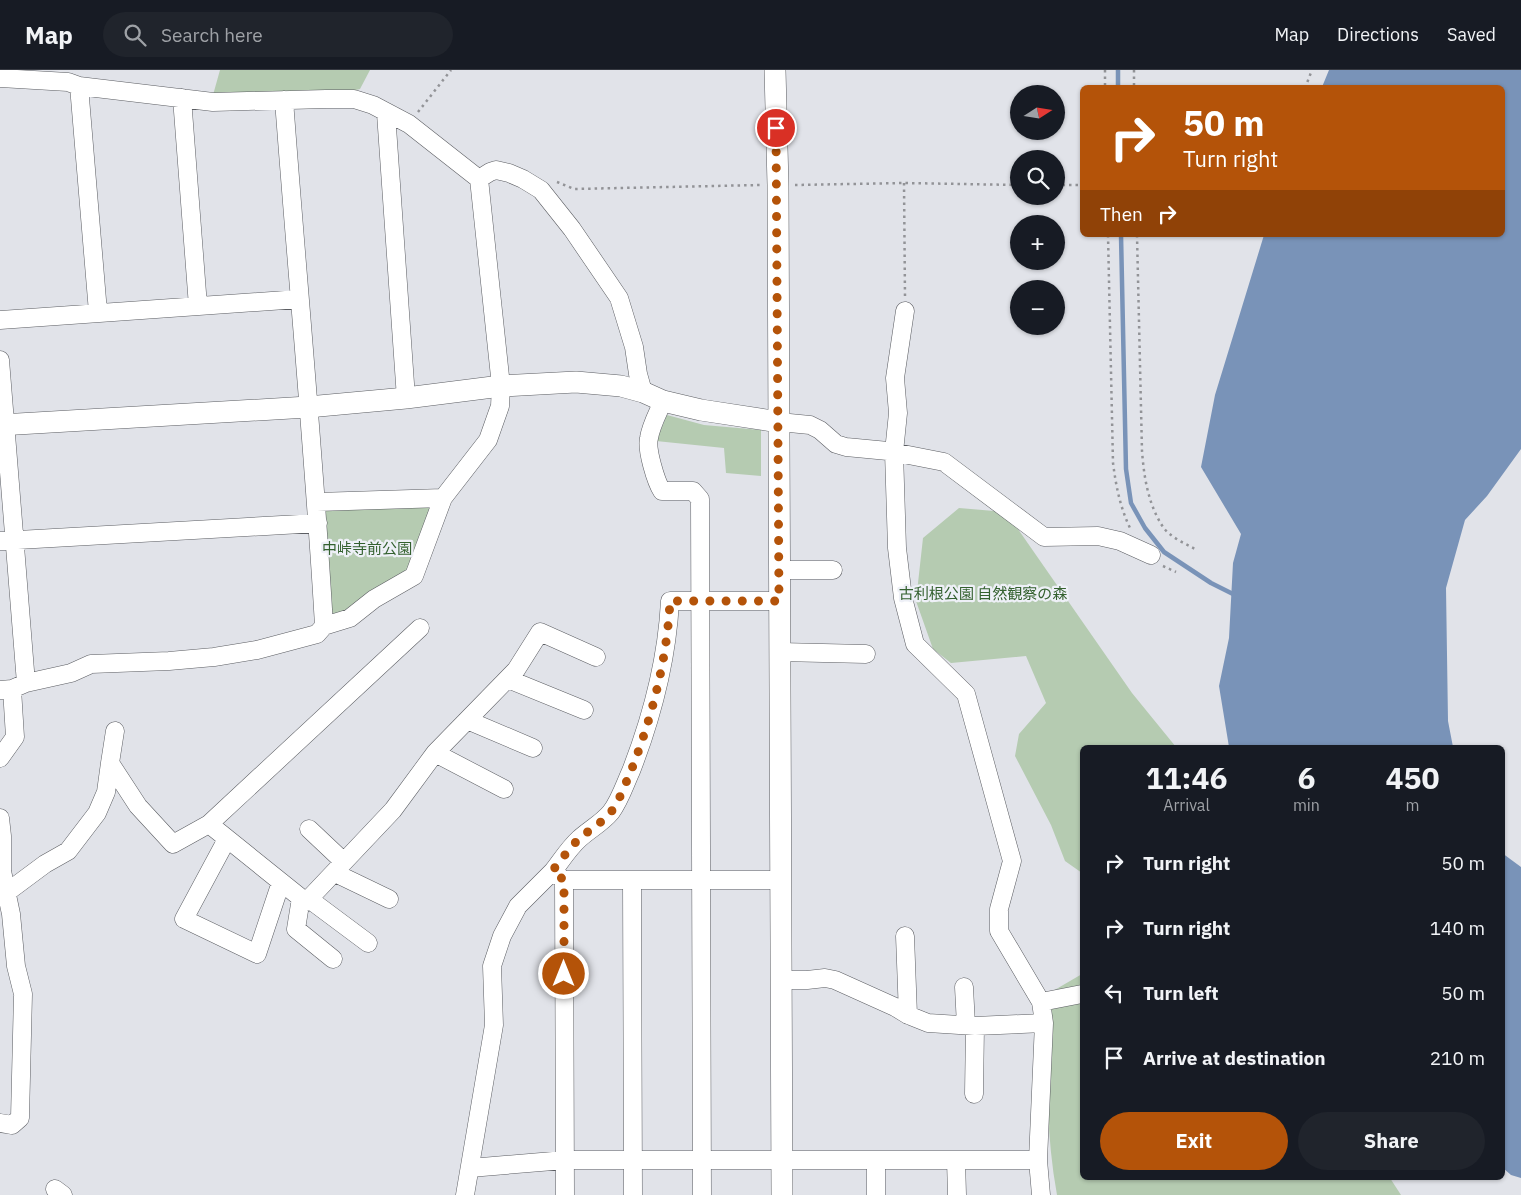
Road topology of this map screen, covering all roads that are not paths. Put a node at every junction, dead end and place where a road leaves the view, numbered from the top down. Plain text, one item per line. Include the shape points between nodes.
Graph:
1 (775, 70) edge
2 (20, 75) edge
3 (0, 78) edge
4 (80, 86) junction
5 (182, 98) junction
6 (284, 100) junction
7 (386, 113) junction
8 (479, 180) junction
9 (299, 300) junction
10 (198, 306) junction
11 (905, 311) road end
12 (98, 312) junction
13 (0, 320) edge
14 (0, 360) edge
15 (501, 386) junction
16 (643, 392) junction
17 (406, 398) junction
18 (663, 401) junction
19 (308, 406) junction
20 (779, 422) junction
21 (3, 424) edge
22 (894, 452) junction
23 (443, 498) junction
24 (317, 502) junction
25 (318, 523) junction
26 (7, 541) edge
27 (1151, 555) road end
28 (779, 570) junction
29 (833, 570) dead end
30 (700, 601) junction
31 (779, 601) junction
32 (324, 626) junction
33 (420, 628) dead end
34 (780, 652) junction
35 (866, 654) dead end
36 (596, 657) dead end
37 (508, 679) junction
38 (13, 687) edge
39 (584, 710) dead end
40 (467, 720) junction
41 (115, 732) dead end
42 (533, 748) dead end
43 (435, 754) junction
44 (0, 758) edge
45 (110, 763) junction
46 (504, 789) dead end
47 (0, 818) edge
48 (209, 824) junction
49 (309, 830) dead end
50 (227, 839) junction
51 (339, 867) junction
52 (558, 876) junction
53 (632, 880) junction
54 (700, 880) junction
55 (781, 880) junction
56 (281, 882) junction
57 (6, 892) junction
58 (305, 899) junction
59 (389, 899) dead end
60 (905, 936) dead end
61 (368, 942) dead end
62 (332, 959) dead end
63 (8, 965) edge
64 (781, 980) junction
65 (964, 987) dead end
66 (1080, 994) edge
67 (1041, 1002) junction
68 (908, 1015) junction
69 (1044, 1023) junction
70 (971, 1026) junction
71 (974, 1094) dead end
72 (0, 1123) edge
73 (565, 1160) junction
74 (634, 1160) junction
75 (702, 1160) junction
76 (782, 1160) junction
77 (876, 1160) junction
78 (956, 1160) junction
79 (1038, 1160) junction
80 (470, 1168) junction
81 (465, 1195) edge
82 (565, 1195) edge
83 (634, 1195) edge
84 (702, 1195) edge
85 (782, 1195) edge
86 (876, 1195) edge
87 (957, 1195) edge
88 (1041, 1195) edge

1 - 20 street
2 - 3 street
2 - 4 street
4 - 5 street
4 - 12 street
5 - 6 street via 212,102
5 - 10 street
6 - 7 street via 354,99
6 - 9 street
7 - 8 street via 409,124
7 - 17 street
8 - 15 street
8 - 16 street via 496,170 523,179 541,190 572,229 619,298
9 - 10 street
9 - 19 street
10 - 12 street
11 - 22 street via 895,378 898,413
12 - 13 street
14 - 21 street
15 - 16 street via 576,382 621,386
15 - 17 street
15 - 23 street via 500,406 488,440
16 - 18 street
17 - 19 street
18 - 20 street
18 - 30 street via 648,439 649,448 657,484 662,491 693,491 700,499
19 - 21 street
19 - 24 street
20 - 22 street via 810,425 846,448
20 - 28 street
21 - 26 street
22 - 27 street via 944,462 1044,537 1098,536 1120,541
22 - 67 street via 898,558 903,598 915,644 966,694 1012,861 999,909 999,931
23 - 24 street
23 - 32 street via 414,576 374,599 350,618
24 - 25 street
25 - 26 street
25 - 32 street
26 - 38 street
28 - 29 street
28 - 31 street
30 - 31 street
30 - 52 street via 670,601 668,634 645,736 612,811 579,839
30 - 54 street
31 - 34 street
32 - 38 street via 317,634 257,650 169,661 92,664 71,673
33 - 48 street
34 - 35 street
34 - 55 street
36 - 37 street via 540,632
37 - 39 street
37 - 40 street
38 - 44 street via 15,737
40 - 42 street
40 - 43 street
41 - 45 street
43 - 46 street
43 - 51 street via 393,810
45 - 48 street via 138,806 173,844
45 - 57 street via 106,792 97,813 68,851
47 - 57 street
48 - 50 street
49 - 51 street
50 - 56 street
50 - 56 street via 184,919 257,954
51 - 58 street
51 - 59 street
52 - 53 street
52 - 73 street
52 - 80 street via 518,906 502,936 492,966 494,1025
53 - 54 street
53 - 74 street
54 - 55 street
54 - 75 street
55 - 64 street
56 - 58 street
57 - 63 street via 10,914
58 - 61 street
58 - 62 street via 296,929
60 - 68 street
63 - 72 street via 23,994 20,1118 12,1125
64 - 68 street via 835,980
64 - 76 street
65 - 70 street
66 - 67 street
67 - 69 street
68 - 70 street via 928,1023
69 - 70 street
69 - 79 street
70 - 71 street
73 - 74 street
73 - 80 street
73 - 82 street
74 - 75 street
74 - 83 street
75 - 76 street
75 - 84 street
76 - 77 street
76 - 85 street
77 - 78 street
77 - 86 street
78 - 79 street
78 - 87 street
79 - 88 street
80 - 81 street

